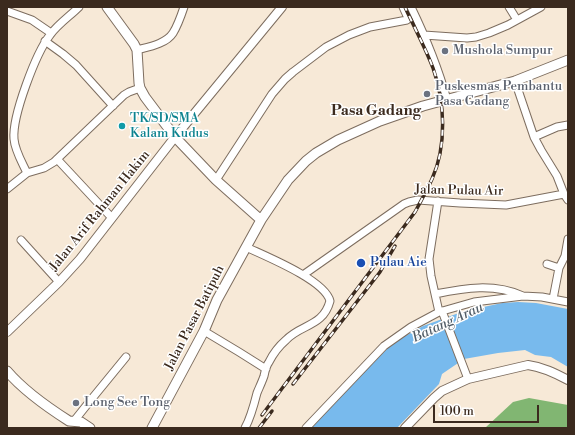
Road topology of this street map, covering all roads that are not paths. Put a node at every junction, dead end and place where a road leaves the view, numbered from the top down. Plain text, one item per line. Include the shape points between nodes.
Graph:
1 (79, 7) edge
2 (107, 7) edge
3 (184, 7) edge
4 (282, 7) edge
5 (403, 7) edge
6 (411, 7) edge
7 (509, 7) edge
8 (541, 7) edge
9 (7, 11) edge
10 (516, 20) junction
11 (51, 33) junction
12 (424, 35) junction
13 (45, 41) junction
14 (136, 50) junction
15 (568, 60) edge
16 (515, 81) junction
17 (140, 88) junction
18 (447, 100) junction
19 (113, 106) junction
20 (568, 125) edge
21 (175, 137) junction
22 (534, 138) junction
23 (57, 159) junction
24 (27, 173) junction
25 (216, 180) junction
26 (7, 189) edge
27 (566, 197) edge
28 (438, 201) junction
29 (112, 218) junction
30 (261, 220) junction
31 (568, 239) edge
32 (21, 240) dead end
33 (246, 247) junction
34 (547, 264) dead end
35 (559, 268) junction
36 (303, 275) junction
37 (59, 282) junction
38 (435, 294) junction
39 (523, 296) junction
40 (553, 298) junction
41 (568, 302) edge
42 (441, 312) junction
43 (204, 331) junction
44 (7, 332) edge
45 (126, 357) dead end
46 (266, 369) junction
47 (7, 371) edge
48 (468, 377) junction
49 (568, 380) edge
50 (69, 423) edge
51 (90, 428) edge
52 (152, 428) edge
53 (245, 428) edge
54 (306, 428) edge
55 (405, 428) edge

1 - 11 street
2 - 14 main road
3 - 14 street via 169,38
4 - 21 street, Jalan Arif Rahman Hakim
5 - 25 street via 407,20 349,35 326,47 285,79 263,107
6 - 12 street
7 - 10 street
8 - 10 street
9 - 11 street via 32,20
10 - 12 street via 489,33 470,38
11 - 13 street
12 - 18 street
13 - 19 street via 76,65
13 - 24 street via 28,81 14,129 17,151
14 - 17 main road
15 - 16 main road, Jalan Pasar Batipuh
16 - 18 main road, Jalan Pasar Batipuh
16 - 22 street
17 - 19 street via 129,92
17 - 21 main road
18 - 30 main road, Jalan Pasar Batipuh via 380,122 316,152 288,180
19 - 23 street
20 - 22 street
21 - 25 main road
21 - 29 street, Jalan Arif Rahman Hakim
22 - 27 street via 557,176
23 - 24 street via 44,168
23 - 29 street
24 - 26 street
25 - 30 main road
27 - 28 street, Jalan Pulau Air via 506,205
28 - 36 street, Jalan Pulau Air via 418,200 404,204
28 - 38 street via 430,259
29 - 37 street, Jalan Arif Rahman Hakim
30 - 33 main road, Jalan Pasar Batipuh
31 - 35 street
32 - 37 street
33 - 36 street
33 - 43 main road, Jalan Pasar Batipuh via 217,300
34 - 35 street
35 - 40 street
36 - 46 street via 328,294 329,305 315,323 286,340 269,361
37 - 44 street, Jalan Arif Rahman Hakim
38 - 39 street via 465,288 496,288
38 - 42 street
39 - 40 street
39 - 42 street via 474,302
40 - 41 street
42 - 48 street
42 - 54 street via 411,327 384,346
43 - 46 street
43 - 52 main road, Jalan Pasar Batipuh
45 - 50 street
46 - 53 street
47 - 50 main road via 28,392
48 - 49 street via 528,365 549,370
48 - 55 street via 442,391
50 - 51 main road via 81,422

